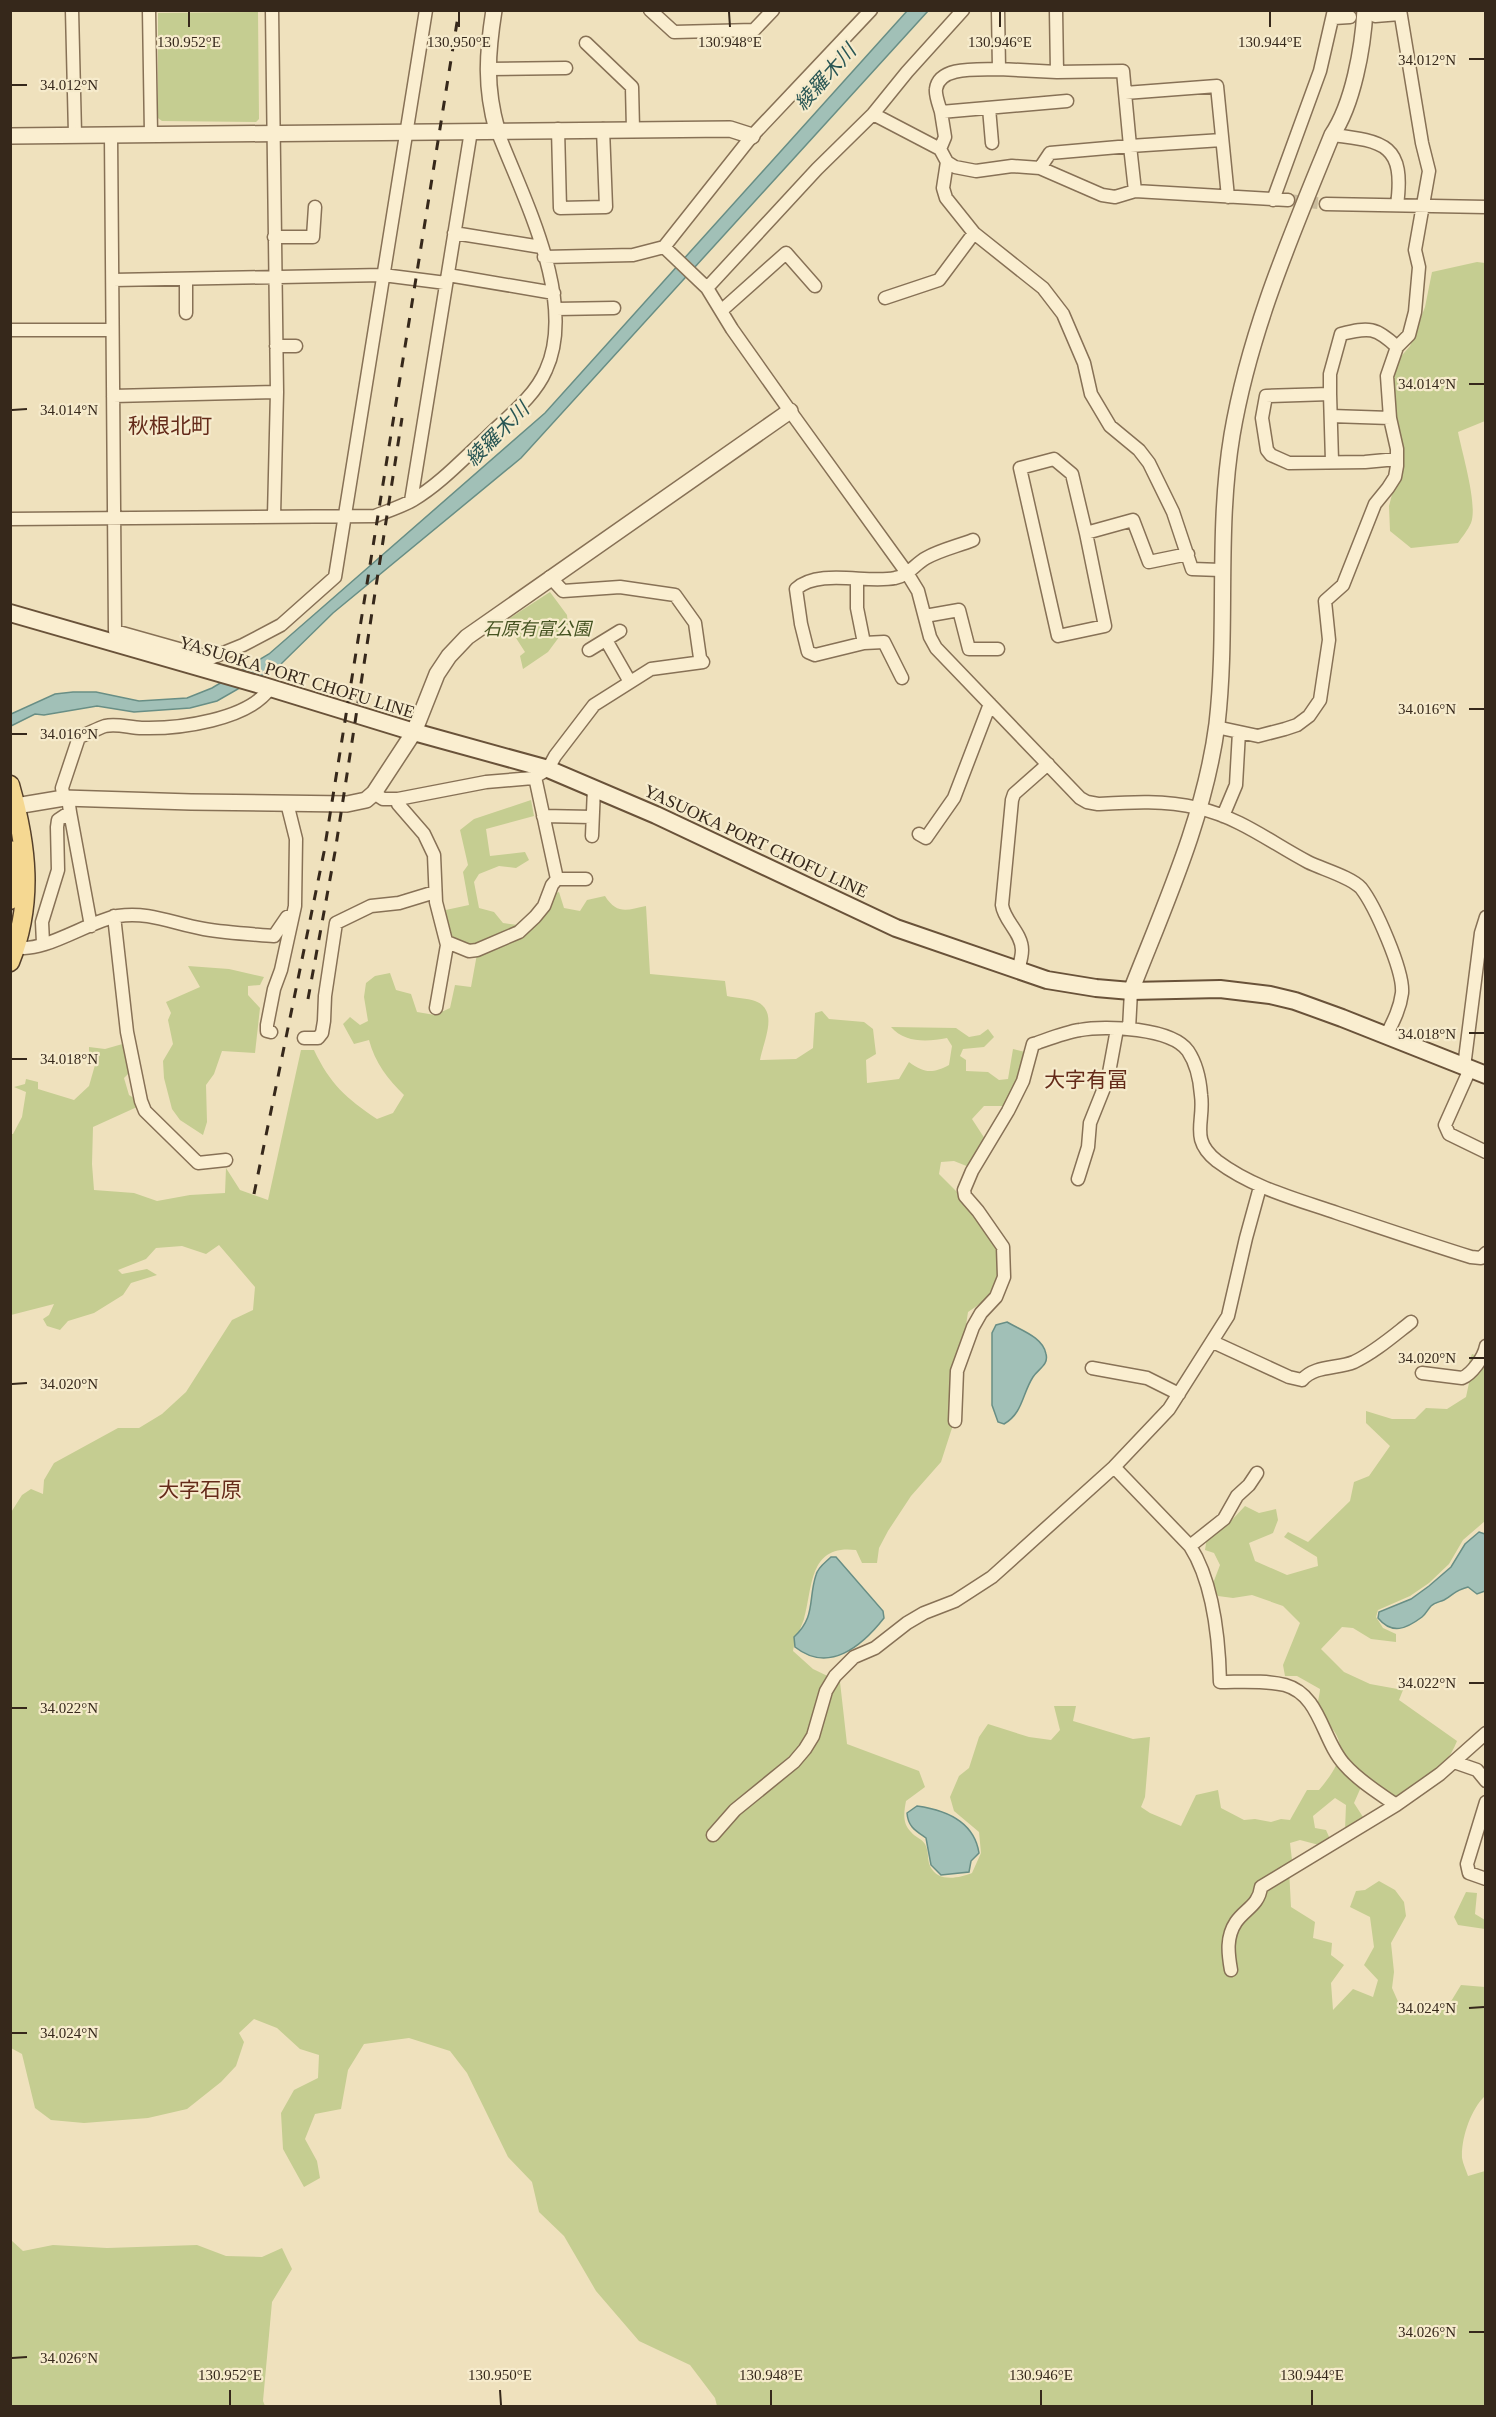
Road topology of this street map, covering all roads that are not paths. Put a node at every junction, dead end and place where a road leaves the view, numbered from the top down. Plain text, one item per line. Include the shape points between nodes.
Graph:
1 (72, 10) edge
2 (149, 10) edge
3 (272, 10) edge
4 (426, 10) edge
5 (494, 10) edge
6 (650, 10) edge
7 (773, 10) edge
8 (871, 10) edge
9 (963, 10) edge
10 (998, 10) edge
11 (1056, 10) edge
12 (1400, 12) edge
13 (1370, 13) edge
14 (1334, 14) edge
15 (1354, 14) edge
16 (586, 43) dead end
17 (566, 68) dead end
18 (488, 69) junction
19 (999, 69) junction
20 (1057, 72) junction
21 (1125, 93) junction
22 (1066, 101) dead end
23 (989, 108) junction
24 (941, 112) junction
25 (873, 114) junction
26 (558, 129) junction
27 (603, 129) junction
28 (633, 129) junction
29 (497, 130) junction
30 (471, 131) junction
31 (408, 132) junction
32 (273, 133) junction
33 (75, 134) junction
34 (151, 134) junction
35 (111, 135) junction
36 (1332, 135) junction
37 (10, 136) edge
38 (752, 136) junction
39 (1222, 140) junction
40 (992, 143) dead end
41 (1130, 146) junction
42 (940, 149) junction
43 (947, 162) junction
44 (1040, 168) junction
45 (1135, 191) junction
46 (1228, 197) junction
47 (1273, 200) junction
48 (1288, 200) tunnel mouth
49 (1326, 204) tunnel mouth
50 (1396, 205) junction
51 (1421, 206) junction
52 (315, 207) dead end
53 (1485, 207) edge
54 (454, 233) junction
55 (974, 233) junction
56 (274, 237) junction
57 (664, 247) junction
58 (542, 252) junction
59 (383, 275) junction
60 (275, 278) junction
61 (186, 279) junction
62 (447, 279) junction
63 (113, 280) junction
64 (705, 286) junction
65 (815, 286) dead end
66 (554, 293) junction
67 (885, 298) dead end
68 (555, 309) junction
69 (614, 309) dead end
70 (721, 311) junction
71 (186, 313) dead end
72 (10, 330) edge
73 (112, 330) junction
74 (276, 346) junction
75 (296, 346) dead end
76 (1397, 347) junction
77 (277, 392) junction
78 (1330, 394) junction
79 (113, 396) junction
80 (790, 411) junction
81 (1331, 416) junction
82 (1390, 418) junction
83 (1397, 459) junction
84 (1332, 461) junction
85 (411, 501) junction
86 (274, 516) junction
87 (346, 516) junction
88 (114, 518) junction
89 (10, 519) edge
90 (1086, 533) junction
91 (973, 540) dead end
92 (1188, 554) junction
93 (1221, 570) junction
94 (907, 573) junction
95 (550, 577) junction
96 (857, 579) junction
97 (10, 614) edge
98 (925, 616) junction
99 (620, 631) dead end
100 (606, 640) junction
101 (864, 643) junction
102 (998, 649) dead end
103 (589, 650) dead end
104 (902, 678) dead end
105 (630, 682) junction
106 (267, 687) junction
107 (990, 704) junction
108 (1216, 727) junction
109 (414, 732) junction
110 (1239, 732) junction
111 (1048, 764) junction
112 (542, 773) junction
113 (10, 785) edge
114 (594, 788) junction
115 (374, 793) junction
116 (398, 799) junction
117 (67, 802) junction
118 (287, 803) junction
119 (14, 806) edge
120 (1200, 809) junction
121 (543, 816) junction
122 (1223, 816) junction
123 (592, 817) junction
124 (919, 834) dead end
125 (592, 836) dead end
126 (10, 850) edge
127 (557, 879) junction
128 (586, 879) dead end
129 (435, 892) junction
130 (10, 900) edge
131 (293, 915) junction
132 (114, 916) junction
133 (1485, 917) edge
134 (91, 926) junction
135 (447, 942) junction
136 (43, 944) junction
137 (14, 954) edge
138 (1018, 970) junction
139 (1131, 991) junction
140 (435, 1008) dead end
141 (1123, 1029) junction
142 (271, 1032) dead end
143 (1386, 1036) junction
144 (304, 1038) dead end
145 (1473, 1071) edge
146 (1485, 1152) edge
147 (226, 1160) dead end
148 (1078, 1179) dead end
149 (1260, 1187) junction
150 (1485, 1253) edge
151 (1411, 1322) dead end
152 (1213, 1342) junction
153 (1485, 1346) edge
154 (1092, 1368) dead end
155 (1422, 1373) dead end
156 (1179, 1394) junction
157 (955, 1421) dead end
158 (1114, 1467) junction
159 (1257, 1473) dead end
160 (1190, 1545) junction
161 (1485, 1733) edge
162 (1454, 1762) junction
163 (1485, 1781) edge
164 (1485, 1802) edge
165 (1396, 1805) junction
166 (713, 1835) dead end
167 (1485, 1879) edge
168 (1230, 1970) dead end

1 - 33 street
2 - 34 street
3 - 32 street
4 - 31 street
5 - 18 street
6 - 7 street via 674,32 754,30
8 - 38 street
9 - 25 street
10 - 19 street
11 - 20 street
12 - 13 street
12 - 51 street via 1429,171
13 - 36 street via 1341,121
14 - 15 street
14 - 47 street via 1320,71
15 - 36 street
16 - 28 street via 632,87
17 - 18 street
18 - 29 street via 489,102
19 - 20 street
19 - 24 street via 952,71 940,80 936,90
20 - 21 street via 1123,71
21 - 39 street via 1217,86
21 - 41 street
22 - 23 street
23 - 24 street
23 - 40 street
24 - 42 street via 945,137
25 - 42 street
25 - 64 street
26 - 27 street
26 - 27 street via 560,208 606,207
26 - 29 street
27 - 28 street
28 - 38 street via 730,129
29 - 30 street
29 - 58 street
30 - 31 street
30 - 54 street
31 - 32 street
31 - 59 street
32 - 34 street
32 - 56 street
33 - 35 street
33 - 37 street
34 - 35 street
35 - 63 street
36 - 50 street via 1365,139 1381,144 1391,153 1399,174
36 - 93 street via 1250,350 1228,466
38 - 57 street
39 - 41 street
39 - 46 street
41 - 44 street via 1050,153
41 - 45 street
42 - 43 street
43 - 44 street via 976,171 1012,166
43 - 55 street via 943,188 946,198
44 - 45 street via 1102,195 1115,197
45 - 46 street
46 - 47 street
47 - 48 street
49 - 50 street
50 - 51 street
51 - 53 street
51 - 76 street via 1415,250 1419,267 1415,312 1409,335
52 - 56 street via 313,237
54 - 58 street
54 - 62 street
55 - 67 street via 939,280
55 - 92 street via 1043,288 1063,314 1084,363 1091,394 1110,426 1149,463
56 - 60 street
57 - 58 street via 633,255
57 - 64 street
58 - 66 street
59 - 60 street
59 - 62 street
59 - 87 street
60 - 61 street
60 - 74 street
61 - 63 street
61 - 71 street
62 - 66 street
62 - 85 street
63 - 73 street
64 - 70 street
65 - 70 street via 786,253
66 - 68 street
68 - 69 street
68 - 85 street via 555,338 547,369 534,391 432,487
70 - 80 street
72 - 73 street
73 - 79 street
74 - 75 street
74 - 77 street
76 - 78 street via 1382,333 1371,330 1341,334 1330,374
76 - 82 street via 1387,376
77 - 79 street
77 - 86 street
78 - 81 street
78 - 84 street via 1266,396 1263,418 1271,455 1289,463
79 - 88 street
80 - 94 street
80 - 95 street
81 - 82 street
81 - 84 street
82 - 83 street
83 - 84 street
83 - 110 street via 1395,477 1375,504 1343,585 1325,601 1329,640 1316,708 1297,725 1285,729 1257,736
85 - 87 street via 375,516
86 - 87 street
86 - 88 street
87 - 88 street via 335,578 281,625 211,658 115,631
88 - 89 street
90 - 90 street via 1072,474 1054,459 1020,468 1058,636 1105,626
90 - 92 street via 1133,520 1149,562
91 - 94 street via 956,552 926,558
92 - 93 street via 1192,569
93 - 108 street
94 - 96 street via 896,578
94 - 98 street via 918,591
95 - 105 street via 563,591 620,587 675,595 694,623 703,662 651,669
95 - 109 street via 467,637 450,656 428,693
96 - 101 street via 857,608
96 - 101 street via 821,579 796,589 808,652 815,655
97 - 106 main road, YASUOKA PORT CHOFU LINE
98 - 102 street via 959,610 969,649
98 - 107 street via 936,648
99 - 100 street
100 - 103 street
100 - 105 street
101 - 104 street via 884,642
105 - 112 street via 594,705
106 - 109 main road, YASUOKA PORT CHOFU LINE
106 - 117 street via 264,698 256,704 209,720 157,727 106,726 80,737 62,788
107 - 111 street
107 - 124 street via 954,798 926,838
108 - 110 street
108 - 120 street
109 - 112 main road, YASUOKA PORT CHOFU LINE
109 - 115 street
110 - 122 street via 1236,785
111 - 120 street via 1087,802 1169,802
111 - 138 street via 1012,800 1002,905 1022,948
112 - 114 main road, YASUOKA PORT CHOFU LINE
112 - 116 street
112 - 121 street
113 - 119 main road
114 - 123 street
114 - 138 main road, YASUOKA PORT CHOFU LINE via 896,928
115 - 116 street via 384,799
115 - 118 street via 357,803
116 - 129 street via 430,844
117 - 118 street
117 - 119 street
117 - 134 street
117 - 136 street via 58,820 58,870 42,922
118 - 131 street via 296,839
119 - 137 main road via 25,848 27,884
120 - 122 street
120 - 139 street
121 - 123 street
121 - 127 street
122 - 143 street via 1360,888 1395,956 1401,981 1400,1005
123 - 125 street
126 - 130 main road
127 - 128 street
127 - 135 street via 544,906 519,932 469,951
129 - 135 street
129 - 144 street via 399,903 371,906 336,923 322,1033 318,1038
131 - 132 street via 287,917 274,936 201,928 152,915
131 - 142 street via 273,989 267,1025
132 - 134 street
132 - 147 street via 127,1032 146,1111 198,1163
133 - 145 street
134 - 136 street
135 - 140 street
136 - 137 street
138 - 139 main road, YASUOKA PORT CHOFU LINE via 1047,980
139 - 141 street
139 - 143 main road, YASUOKA PORT CHOFU LINE via 1251,991 1295,1001
141 - 148 street via 1090,1123 1088,1147
141 - 149 street via 1163,1035 1178,1041 1188,1051 1202,1097 1198,1129 1207,1151
141 - 157 street via 1079,1030 1033,1044 1023,1081 972,1171 965,1196 1003,1247 1004,1277 996,1298 973,1327 957,1371
143 - 145 main road, YASUOKA PORT CHOFU LINE
145 - 146 street via 1445,1125 1449,1134
149 - 150 street via 1471,1257 1481,1258
149 - 152 street via 1228,1316
151 - 152 street via 1359,1359 1308,1374 1302,1380
152 - 156 street
153 - 155 street via 1485,1353 1462,1378
154 - 156 street via 1147,1378
156 - 158 street via 1170,1409
158 - 160 street
158 - 166 street via 992,1577 854,1657 826,1691 806,1749 735,1810
159 - 160 street via 1224,1519
160 - 165 street via 1202,1570 1217,1631 1220,1682 1286,1685 1299,1692 1310,1701 1343,1764
161 - 162 street
162 - 163 street via 1477,1770
162 - 165 street
164 - 167 street via 1467,1864 1469,1873
165 - 168 street via 1261,1887 1256,1902 1236,1921 1232,1931 1228,1947

